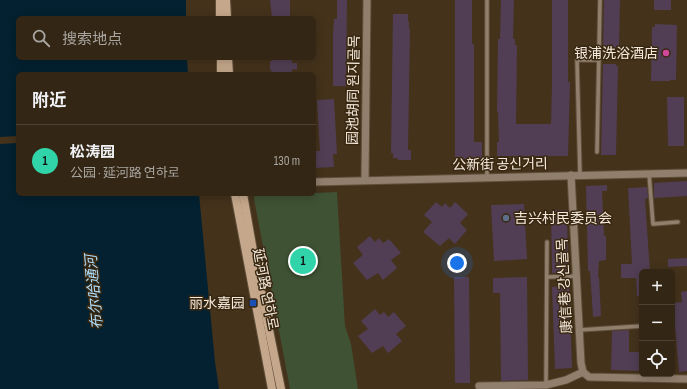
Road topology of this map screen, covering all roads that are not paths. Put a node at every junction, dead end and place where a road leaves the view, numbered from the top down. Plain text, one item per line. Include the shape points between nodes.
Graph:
1 (220, 0) edge
2 (226, 0) edge
3 (367, 0) edge
4 (487, 0) edge
5 (600, 0) edge
6 (220, 16) edge
7 (226, 16) edge
8 (221, 60) edge
9 (228, 60) edge
10 (599, 60) junction
11 (221, 72) edge
12 (229, 72) edge
13 (597, 152) dead end
14 (687, 173) edge
15 (649, 174) junction
16 (571, 175) junction
17 (580, 175) junction
18 (487, 177) junction
19 (365, 180) junction
20 (316, 182) edge
21 (235, 196) edge
22 (243, 196) edge
23 (678, 222) dead end
24 (547, 242) dead end
25 (576, 276) junction
26 (547, 277) junction
27 (639, 326) edge
28 (579, 330) junction
29 (583, 372) junction
30 (639, 376) edge
31 (670, 377) edge
32 (687, 379) edge
33 (546, 385) junction
34 (479, 386) dead end
35 (272, 389) edge
36 (281, 389) edge

1 - 6 main road
2 - 7 main road
3 - 19 street, 园池胡同 원지골목
4 - 18 lane
5 - 10 lane
8 - 11 main road
9 - 12 main road
10 - 13 lane
10 - 17 lane via 578,60
14 - 15 street, 公新街 공신거리
15 - 17 street, 公新街 공신거리
15 - 23 lane via 653,224
16 - 17 street, 公新街 공신거리
16 - 18 street, 公新街 공신거리
16 - 25 street, 康信巷 강신골목
18 - 19 street, 公新街 공신거리
19 - 20 street, 公新街 공신거리
21 - 35 main road, 延河路 연하로
22 - 36 main road, 延河路 연하로
24 - 26 lane
25 - 26 lane
25 - 28 street, 康信巷 강신골목
26 - 33 lane
27 - 28 lane
28 - 29 street, 康信巷 강신골목
29 - 30 street via 589,377
29 - 33 street
31 - 32 street
33 - 34 street

